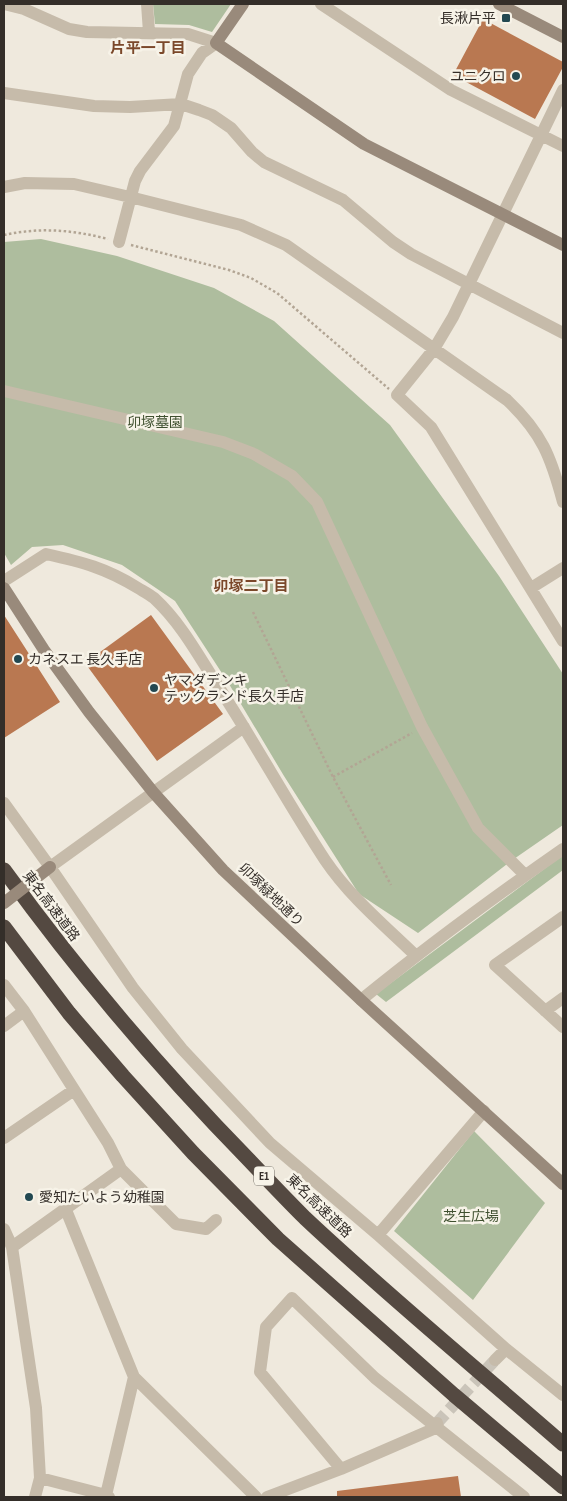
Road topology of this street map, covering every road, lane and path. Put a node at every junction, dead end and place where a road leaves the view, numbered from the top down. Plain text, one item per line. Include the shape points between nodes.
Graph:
1 (4, 4) edge
2 (147, 4) edge
3 (243, 4) edge
4 (321, 4) edge
5 (499, 4) edge
6 (150, 32) junction
7 (563, 37) edge
8 (216, 43) junction
9 (563, 90) edge
10 (4, 93) edge
11 (181, 104) junction
12 (540, 135) junction
13 (563, 146) edge
14 (4, 187) edge
15 (130, 197) junction
16 (504, 215) junction
17 (4, 235) edge
18 (119, 242) junction
19 (563, 245) edge
20 (470, 283) junction
21 (563, 333) edge
22 (434, 349) junction
23 (4, 391) edge
24 (397, 395) junction
25 (563, 502) edge
26 (563, 568) edge
27 (4, 581) edge
28 (4, 588) edge
29 (531, 588) junction
30 (253, 612) dead end
31 (563, 641) edge
32 (244, 727) junction
33 (422, 728) junction
34 (333, 777) junction
35 (153, 792) junction
36 (4, 803) edge
37 (563, 849) edge
38 (50, 867) junction
39 (4, 870) edge
40 (525, 875) junction
41 (390, 885) dead end
42 (4, 903) edge
43 (563, 917) edge
44 (4, 928) edge
45 (416, 956) junction
46 (4, 985) edge
47 (563, 998) edge
48 (361, 1000) junction
49 (24, 1011) junction
50 (545, 1011) junction
51 (4, 1026) edge
52 (563, 1027) edge
53 (74, 1090) junction
54 (484, 1111) junction
55 (4, 1138) edge
56 (121, 1170) junction
57 (562, 1181) edge
58 (66, 1210) junction
59 (216, 1220) dead end
60 (4, 1229) edge
61 (378, 1235) junction
62 (12, 1247) junction
63 (506, 1349) junction
64 (495, 1360) tunnel mouth
65 (134, 1378) junction
66 (563, 1395) edge
67 (437, 1425) junction
68 (563, 1444) edge
69 (341, 1469) junction
70 (40, 1478) junction
71 (563, 1487) edge
72 (108, 1496) edge
73 (35, 1497) edge
74 (256, 1497) edge
75 (267, 1497) edge
76 (524, 1497) edge

1 - 6 street via 24,9 69,29
2 - 6 street
3 - 8 street
4 - 12 street via 451,90
5 - 7 street
6 - 8 street via 188,34
8 - 11 street via 202,53 188,74
8 - 16 street via 364,144
9 - 12 street
10 - 11 street via 94,106
11 - 15 street via 174,126 140,171
11 - 20 street via 222,121 264,162 343,200 411,254
12 - 13 street
12 - 16 street
14 - 15 street via 25,183 74,184
15 - 18 street
15 - 22 street via 241,225 286,246
16 - 19 street
16 - 20 street
17 - 18 path via 54,229 83,232
18 - 24 path via 251,278 277,294
20 - 21 street
20 - 22 street
22 - 24 street
22 - 25 street via 507,400 521,414 549,457
23 - 33 street via 224,442 254,454 292,476 317,502
24 - 29 street via 431,427
26 - 29 street
27 - 32 street via 46,554 90,564 127,581 152,597 172,618
28 - 35 street, 卯塚緑地通り via 89,712
29 - 31 street
30 - 34 path
32 - 35 street
32 - 45 street via 326,861 355,898
33 - 34 path
33 - 40 street via 478,828
34 - 41 path
35 - 38 street
35 - 48 street, 卯塚緑地通り via 223,870
36 - 38 street
37 - 40 street
38 - 42 street, bridge
38 - 61 street via 124,975 182,1049 270,1143
39 - 68 highway, 東名高速道路 / E1 via 38,918 97,990 213,1124 304,1217
40 - 45 street
43 - 50 street via 495,965
44 - 71 highway, E1 via 69,1013 123,1076 278,1239 454,1396
45 - 48 street
46 - 49 street
47 - 50 street
48 - 54 street, 卯塚緑地通り
49 - 51 street
49 - 53 street
50 - 52 street
53 - 55 street
53 - 56 street
54 - 57 street, 卯塚緑地通り
54 - 61 street
56 - 58 street
56 - 59 street via 176,1224 206,1229
58 - 62 street
58 - 65 street
60 - 62 street
61 - 63 street
62 - 70 street via 36,1408
63 - 64 street
63 - 66 street
65 - 72 street
65 - 74 street
67 - 69 street
67 - 69 street via 375,1378 292,1298 266,1327 260,1372
67 - 76 street
69 - 75 street
70 - 72 street
70 - 73 street

